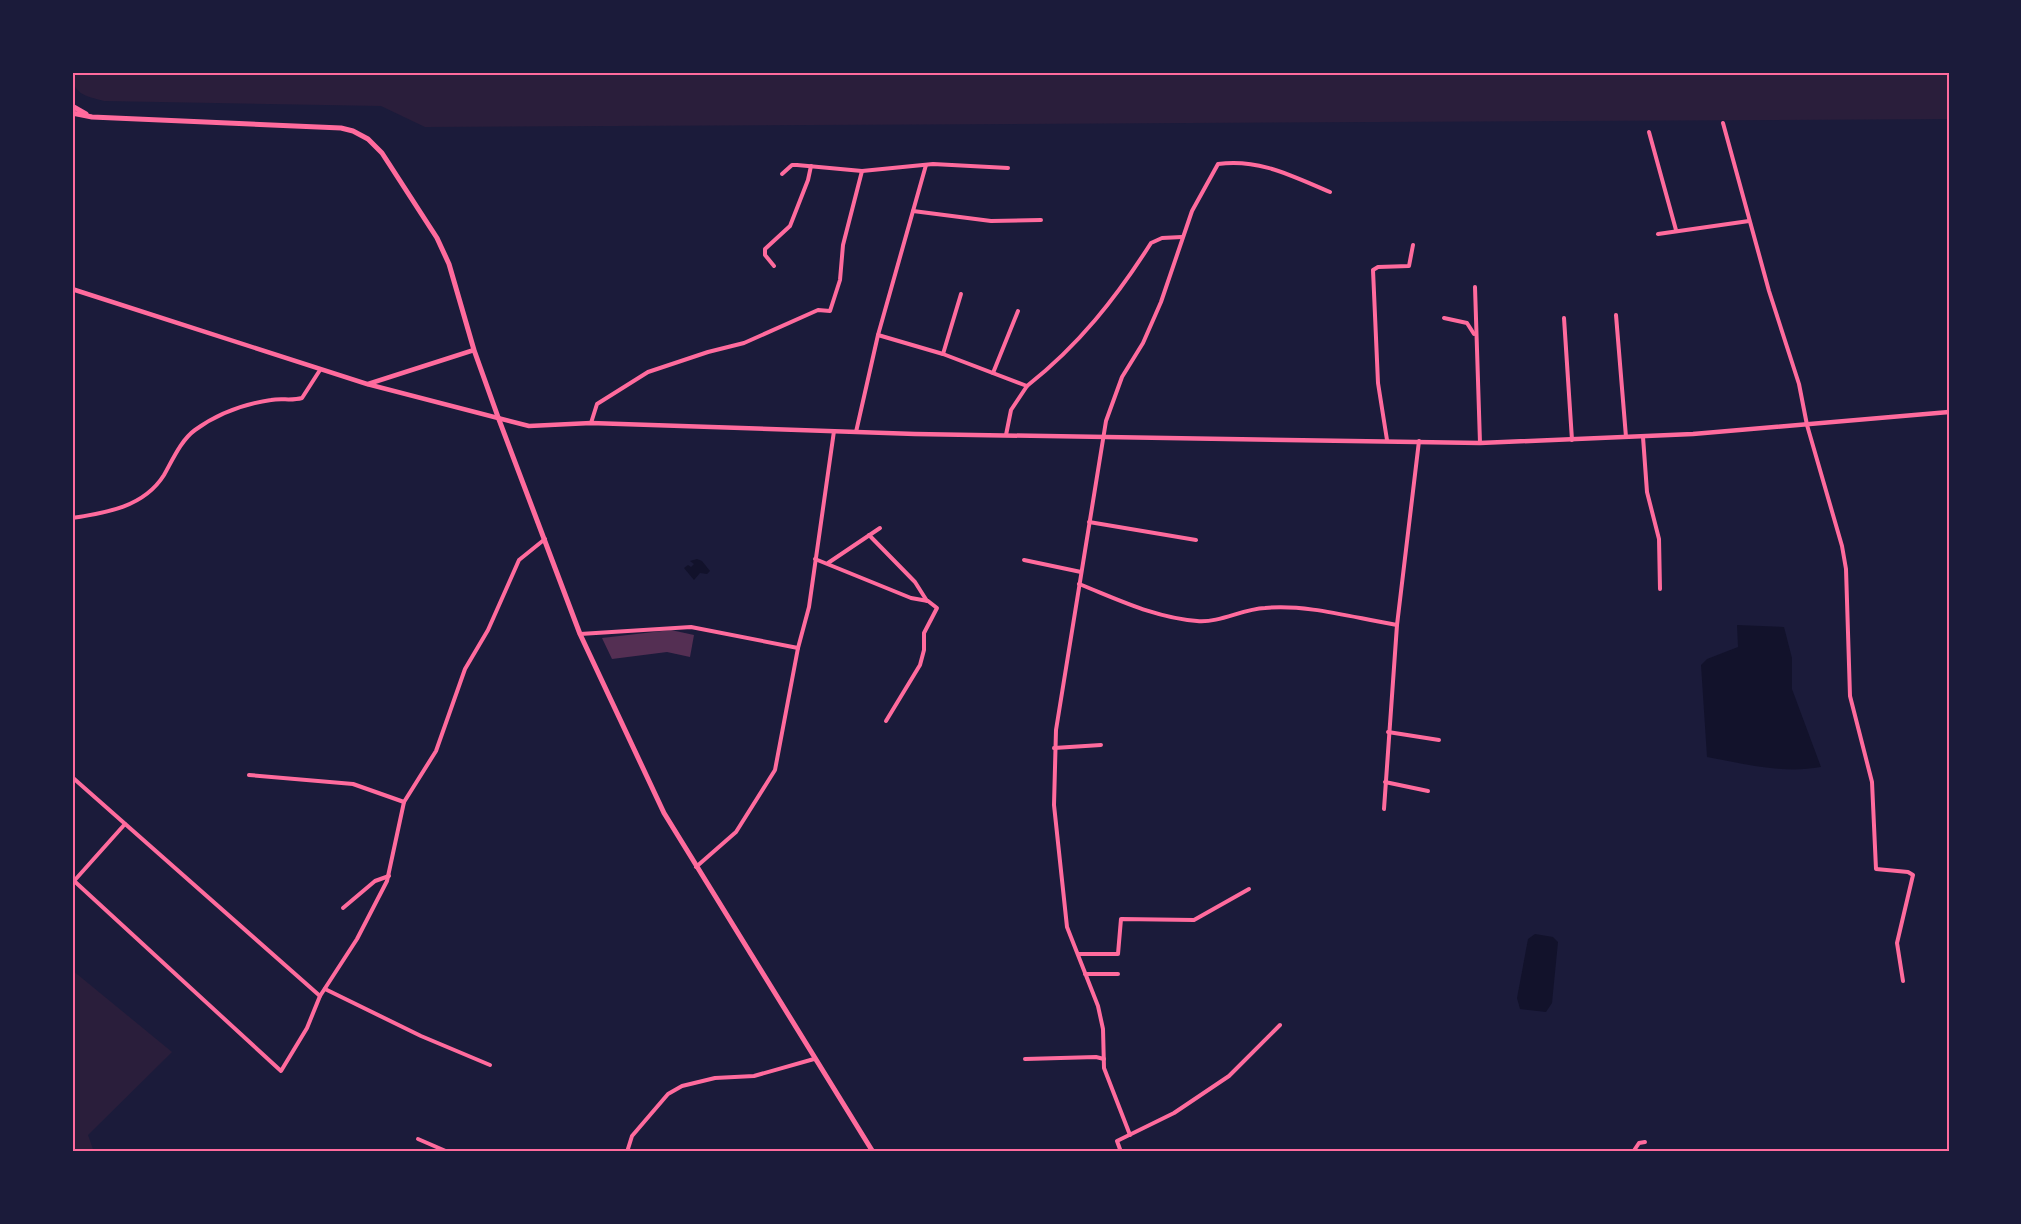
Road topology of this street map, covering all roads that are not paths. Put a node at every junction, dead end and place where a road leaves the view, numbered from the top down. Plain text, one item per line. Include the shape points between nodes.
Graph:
1 (72, 106) edge
2 (72, 113) edge
3 (92, 117) junction
4 (1723, 123) dead end
5 (1649, 132) dead end
6 (926, 165) junction
7 (811, 166) junction
8 (1008, 168) dead end
9 (862, 171) junction
10 (782, 174) dead end
11 (1330, 192) dead end
12 (913, 211) junction
13 (1041, 220) dead end
14 (1749, 221) junction
15 (1676, 230) junction
16 (1658, 234) dead end
17 (1182, 237) junction
18 (1413, 245) dead end
19 (774, 267) dead end
20 (1475, 288) dead end
21 (72, 289) edge
22 (961, 294) dead end
23 (1018, 311) dead end
24 (1616, 315) dead end
25 (1444, 318) dead end
26 (1564, 318) dead end
27 (1475, 334) junction
28 (878, 335) junction
29 (474, 350) junction
30 (943, 354) junction
31 (320, 370) junction
32 (993, 373) junction
33 (367, 384) junction
34 (1027, 386) junction
35 (1949, 412) edge
36 (498, 417) junction
37 (591, 423) junction
38 (1807, 425) junction
39 (834, 432) junction
40 (856, 432) junction
41 (1006, 435) junction
42 (1103, 435) junction
43 (1626, 437) junction
44 (1643, 437) junction
45 (1387, 440) junction
46 (1419, 441) junction
47 (1572, 441) junction
48 (1480, 443) junction
49 (72, 518) edge
50 (1089, 522) junction
51 (879, 528) dead end
52 (869, 535) junction
53 (545, 539) junction
54 (1196, 540) dead end
55 (815, 559) junction
56 (1024, 560) dead end
57 (828, 563) junction
58 (1081, 572) junction
59 (1079, 584) junction
60 (1660, 590) dead end
61 (928, 601) junction
62 (1397, 625) junction
63 (580, 634) junction
64 (798, 648) junction
65 (886, 721) dead end
66 (1388, 732) junction
67 (1440, 740) dead end
68 (1101, 745) dead end
69 (1054, 748) junction
70 (249, 775) dead end
71 (72, 777) edge
72 (1385, 782) junction
73 (1428, 791) dead end
74 (404, 802) junction
75 (1384, 809) dead end
76 (125, 824) junction
77 (696, 868) junction
78 (389, 876) junction
79 (73, 880) edge
80 (1248, 889) dead end
81 (343, 908) dead end
82 (1077, 954) junction
83 (1085, 974) junction
84 (1118, 974) dead end
85 (1903, 981) dead end
86 (325, 989) junction
87 (320, 996) junction
88 (1280, 1025) dead end
89 (814, 1059) junction
90 (1025, 1059) dead end
91 (1104, 1059) junction
92 (490, 1065) dead end
93 (1130, 1135) junction
94 (418, 1139) dead end
95 (1645, 1142) dead end
96 (448, 1152) edge
97 (627, 1152) edge
98 (873, 1152) edge
99 (1121, 1152) edge
100 (1633, 1152) edge

1 - 3 main road
2 - 3 main road
3 - 29 main road via 341,128 360,135 392,166 437,238 449,264
4 - 14 street
5 - 15 street
6 - 8 street
6 - 9 street
6 - 12 street
7 - 9 street
7 - 10 street via 792,165
7 - 19 street via 790,226 765,249
9 - 37 street via 830,311 818,310 744,343 648,372 597,404
11 - 17 street via 1268,167 1218,164
12 - 13 street via 990,221
12 - 28 street
14 - 15 street
14 - 38 street via 1800,384
15 - 16 street
17 - 34 street via 1151,243 1105,312 1058,362
17 - 42 street via 1149,330 1115,393
18 - 45 street via 1409,266 1373,270 1378,383
20 - 27 street
21 - 31 street
22 - 30 street
23 - 32 street
24 - 43 street
25 - 27 street via 1467,323
26 - 47 street
27 - 48 street
28 - 30 street
28 - 40 street
29 - 33 street
29 - 36 main road
30 - 32 street
31 - 33 street
31 - 49 street via 303,398 246,405 194,431 157,484 134,504
32 - 34 street
33 - 36 street
34 - 41 street via 1011,410
35 - 38 street
36 - 37 street via 529,426
36 - 53 main road
37 - 39 street
38 - 44 street
38 - 85 street via 1837,523 1846,568 1850,696 1872,782 1876,868 1913,875 1897,943
39 - 40 street
39 - 55 street
40 - 41 street
41 - 42 street
42 - 45 street
42 - 50 street
43 - 44 street
43 - 47 street
44 - 60 street via 1647,492 1659,539
45 - 46 street
46 - 48 street
46 - 62 street
47 - 48 street
50 - 54 street
50 - 58 street
51 - 52 street
52 - 57 street
52 - 61 street
53 - 63 main road
53 - 74 street via 519,560 488,630 465,669 436,751
55 - 57 street
55 - 64 street via 809,607
56 - 58 street
57 - 61 street via 911,598
58 - 59 street
59 - 62 street via 1148,612 1199,622 1244,611 1283,608
59 - 69 street
61 - 65 street via 937,608 924,633 920,665
62 - 66 street
63 - 64 street via 692,627
63 - 77 main road via 664,813
64 - 77 street via 775,770 736,832
66 - 67 street
66 - 72 street
68 - 69 street
69 - 82 street via 1054,805 1064,914
70 - 74 street via 353,784
71 - 76 street
72 - 73 street
72 - 75 street
74 - 78 street
76 - 79 street
76 - 87 street
77 - 89 main road
78 - 81 street via 375,881
78 - 86 street via 357,939
79 - 87 street via 281,1071 307,1028
80 - 82 street via 1194,920 1121,919 1118,954
82 - 83 street
83 - 84 street
83 - 91 street via 1102,1019
86 - 87 street
86 - 92 street
88 - 93 street via 1229,1076 1174,1113
89 - 97 street via 754,1076 715,1078 682,1086 668,1094 632,1136
89 - 98 main road
90 - 91 street
91 - 93 street
93 - 99 street via 1117,1141
94 - 96 street
95 - 100 street via 1639,1143

